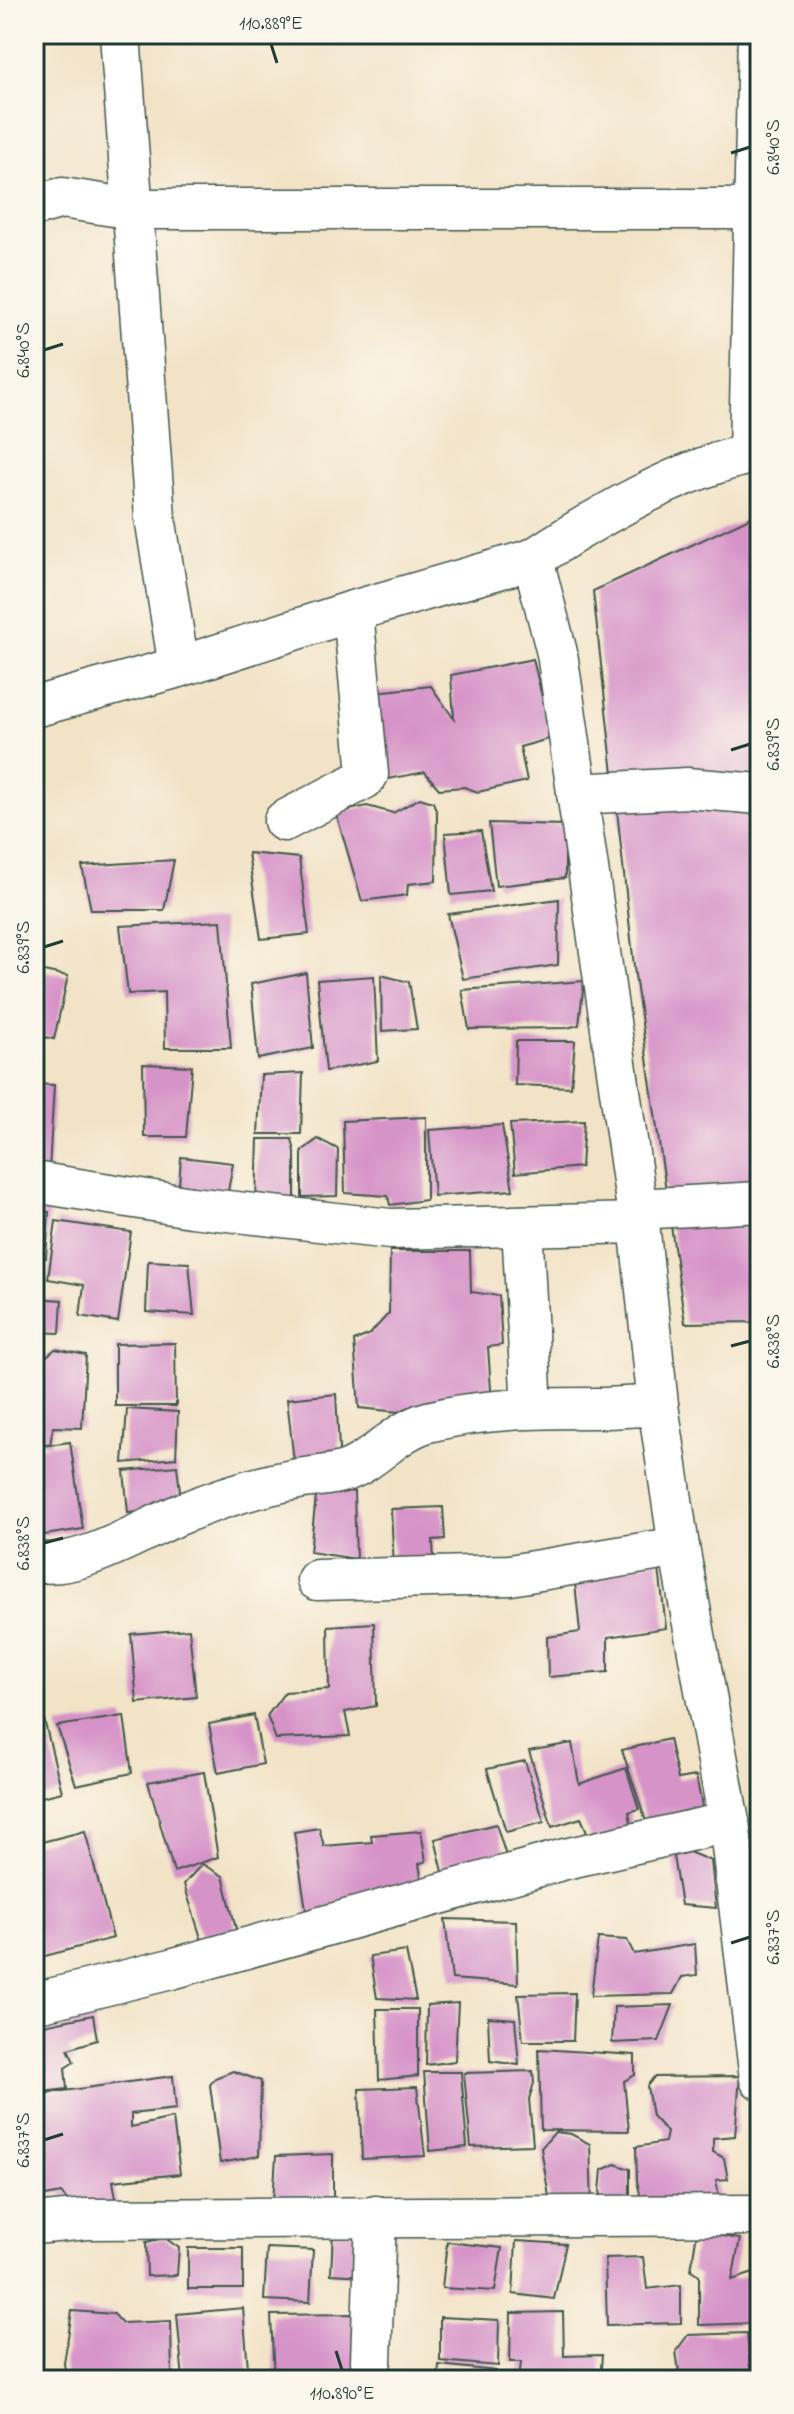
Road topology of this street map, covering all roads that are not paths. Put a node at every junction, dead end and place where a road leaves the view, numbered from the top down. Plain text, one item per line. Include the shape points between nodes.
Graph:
1 (120, 34) edge
2 (759, 54) edge
3 (34, 206) edge
4 (133, 209) junction
5 (755, 209) junction
6 (755, 453) edge
7 (533, 559) junction
8 (353, 611) junction
9 (179, 667) junction
10 (34, 707) edge
11 (577, 794) junction
12 (760, 794) edge
13 (284, 821) dead end
14 (34, 1182) edge
15 (760, 1202) edge
16 (638, 1216) junction
17 (522, 1226) junction
18 (658, 1405) junction
19 (532, 1408) junction
20 (679, 1547) junction
21 (34, 1561) edge
22 (317, 1580) dead end
23 (729, 1822) junction
24 (34, 2003) edge
25 (760, 2079) edge
26 (760, 2215) edge
27 (376, 2216) junction
28 (34, 2224) edge
29 (371, 2361) dead end

1 - 4 street
2 - 5 street
3 - 4 street via 62,198
4 - 5 street
4 - 9 street via 155,517
5 - 6 street
6 - 7 street via 698,470 584,525
7 - 8 street
7 - 11 street via 557,653
8 - 9 street
8 - 13 street via 368,774
9 - 10 street
11 - 12 street via 687,788
11 - 16 street
14 - 17 street via 191,1207 390,1229
15 - 16 street
16 - 17 street
16 - 18 street
17 - 19 street
18 - 19 street
18 - 20 street
19 - 21 street via 427,1423 393,1438 357,1467 251,1490 69,1560
20 - 22 street via 510,1575
20 - 23 street
23 - 24 street via 565,1859
23 - 25 street
26 - 27 street
27 - 28 street
27 - 29 street

